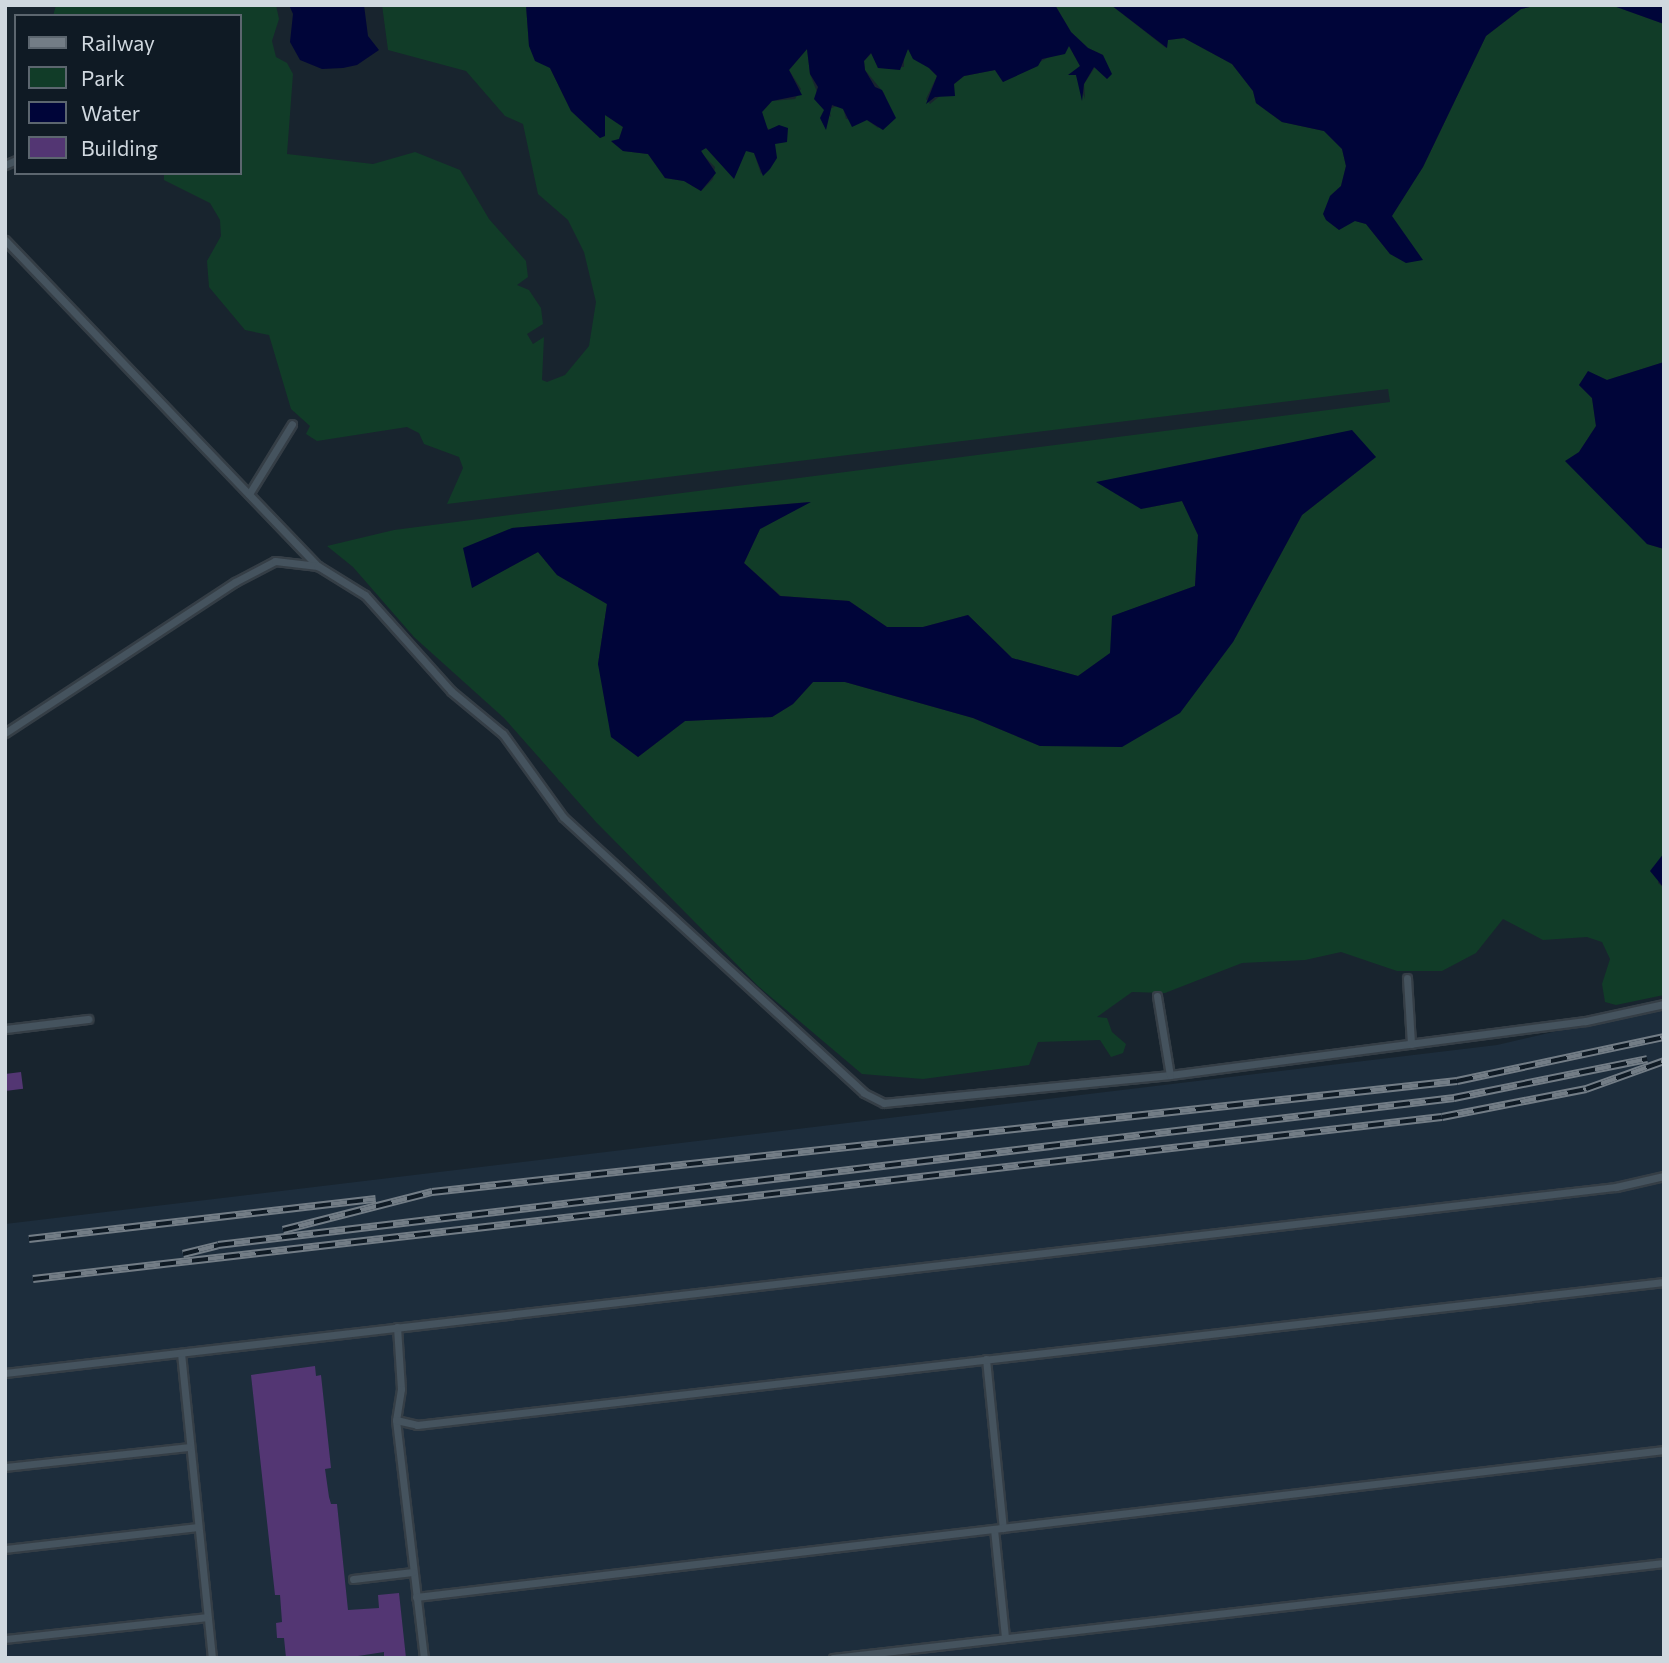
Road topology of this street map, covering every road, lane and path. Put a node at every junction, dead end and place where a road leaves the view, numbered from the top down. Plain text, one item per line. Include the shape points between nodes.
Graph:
1 (5, 240) edge
2 (292, 424) dead end
3 (249, 494) junction
4 (318, 566) junction
5 (5, 733) edge
6 (1408, 978) dead end
7 (1157, 996) dead end
8 (1664, 1004) edge
9 (88, 1019) dead end
10 (5, 1029) edge
11 (1410, 1044) junction
12 (1170, 1075) junction
13 (1664, 1176) edge
14 (1664, 1282) edge
15 (397, 1328) junction
16 (181, 1353) junction
17 (986, 1359) junction
18 (5, 1373) edge
19 (396, 1420) junction
20 (189, 1447) junction
21 (1664, 1450) edge
22 (5, 1467) edge
23 (197, 1527) junction
24 (999, 1529) junction
25 (5, 1549) edge
26 (1664, 1563) edge
27 (413, 1572) junction
28 (353, 1579) dead end
29 (416, 1597) junction
30 (206, 1617) junction
31 (1005, 1637) junction
32 (5, 1639) edge
33 (212, 1658) edge
34 (424, 1658) edge
35 (833, 1658) edge

1 - 3 lane
2 - 3 lane
3 - 4 lane
4 - 5 lane via 275,561 234,582
4 - 12 lane via 365,595 451,691 503,734 563,817 864,1093 884,1103
6 - 11 lane
7 - 12 lane
8 - 11 lane via 1586,1021
9 - 10 lane
11 - 12 lane
13 - 15 lane via 1616,1187
14 - 17 lane
15 - 16 lane
15 - 19 lane via 401,1389
16 - 18 lane
16 - 20 lane
17 - 19 lane via 417,1425
17 - 24 lane
19 - 27 lane
20 - 22 lane
20 - 23 lane
21 - 24 lane
23 - 25 lane
23 - 30 lane
24 - 29 lane
24 - 31 lane
26 - 31 lane
27 - 28 lane
27 - 29 lane
29 - 34 lane
30 - 32 lane
30 - 33 lane
31 - 35 lane

